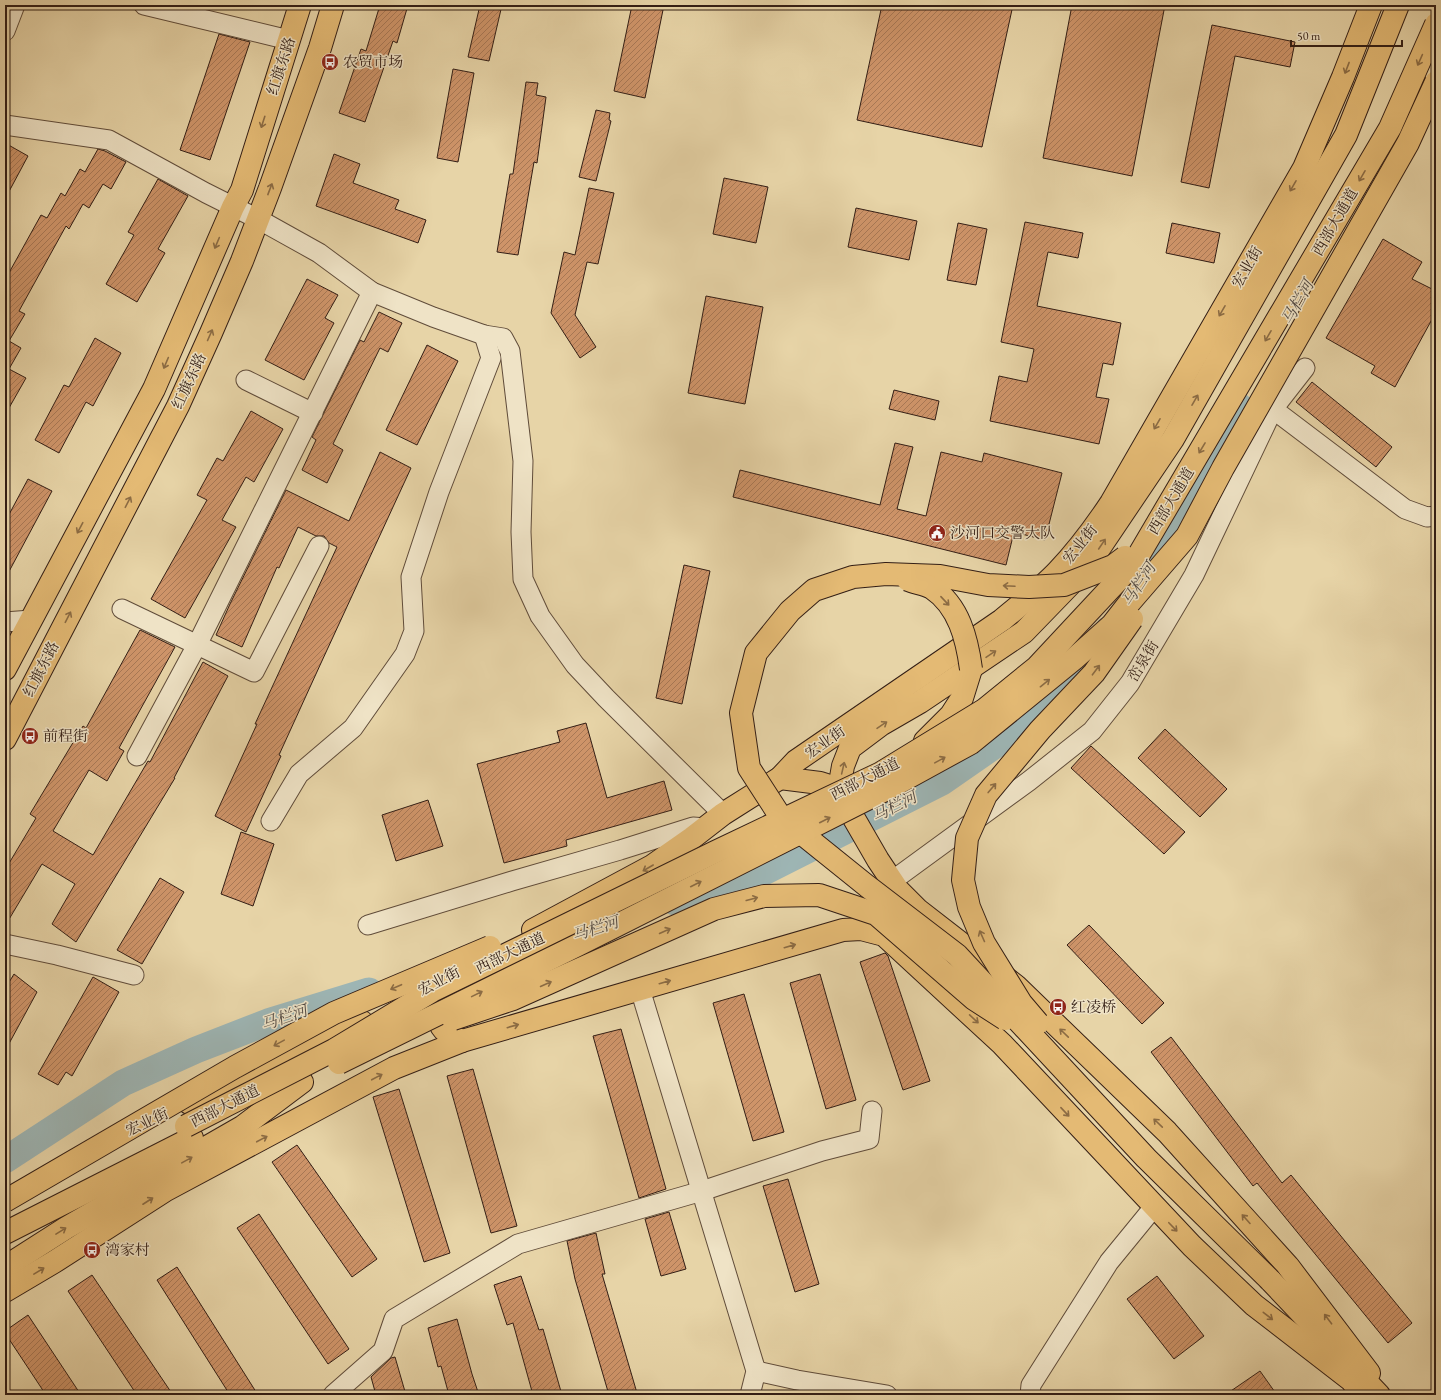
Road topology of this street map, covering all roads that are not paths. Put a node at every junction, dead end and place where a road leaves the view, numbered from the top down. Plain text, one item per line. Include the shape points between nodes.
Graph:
1 (15, 5) edge
2 (144, 5) edge
3 (300, 5) edge
4 (333, 5) edge
5 (1371, 5) edge
6 (1398, 5) edge
7 (1436, 24) edge
8 (5, 31) edge
9 (289, 40) junction
10 (1436, 82) edge
11 (5, 125) edge
12 (233, 207) junction
13 (258, 219) junction
14 (372, 292) junction
15 (484, 335) junction
16 (1305, 368) dead end
17 (246, 380) dead end
18 (1273, 409) junction
19 (312, 413) junction
20 (1436, 516) edge
21 (1157, 525) junction
22 (1187, 536) junction
23 (319, 546) dead end
24 (886, 574) junction
25 (122, 609) dead end
26 (31, 620) junction
27 (5, 622) edge
28 (197, 644) junction
29 (5, 669) edge
30 (5, 739) edge
31 (137, 756) dead end
32 (896, 764) junction
33 (780, 778) junction
34 (839, 789) junction
35 (723, 814) junction
36 (271, 821) dead end
37 (699, 833) junction
38 (892, 881) junction
39 (608, 905) junction
40 (368, 925) dead end
41 (843, 930) junction
42 (5, 944) edge
43 (134, 975) dead end
44 (449, 976) junction
45 (640, 989) junction
46 (1033, 1037) junction
47 (462, 1041) junction
48 (365, 1050) junction
49 (302, 1082) junction
50 (872, 1111) dead end
51 (1146, 1158) junction
52 (5, 1191) edge
53 (702, 1191) junction
54 (5, 1201) edge
55 (1154, 1207) junction
56 (5, 1218) edge
57 (5, 1234) edge
58 (5, 1267) edge
59 (1270, 1280) junction
60 (5, 1291) edge
61 (756, 1371) junction
62 (1357, 1388) edge
63 (338, 1394) edge
64 (750, 1395) edge
65 (887, 1395) edge
66 (1030, 1395) edge
67 (1379, 1395) edge
68 (1385, 1395) edge

1 - 8 street
2 - 9 street
3 - 9 main road, 红旗东路
13 -> 4 main road, 红旗东路
5 -> 33 main road, 宏业街 via 1304,168 1111,503 1084,541 1058,572 1002,620 796,761
34 -> 6 main road, 宏业街 via 842,766 850,748 882,724 920,702 1024,632 1086,568 1173,439 1346,135
7 -> 21 main road, 西部大通道, bridge via 1390,128
9 -> 12 main road, 红旗东路 via 242,190
10 - 22 main road, 西部大通道, bridge via 1408,143
11 - 12 street via 109,140
12 - 13 street
12 -> 26 main road, 红旗东路 via 154,389
13 - 14 street via 319,253
30 -> 13 main road, 红旗东路 via 178,406
14 - 15 street
14 - 19 street
15 - 35 street via 503,338 510,351 523,461 523,579 540,616 585,676
15 - 36 street via 491,358 439,492 411,577 414,631 405,654 353,728 299,774
16 - 18 street, 峦泉街
17 - 19 street
18 - 20 street via 1404,509 1427,517
18 - 38 street, 峦泉街 via 1194,575 1130,683 1092,731 1029,781
19 - 28 street
21 -> 24 main road, bridge via 1113,566 1064,585 988,585 940,576
21 - 32 main road, 西部大通道, bridge via 1134,564 1037,667 984,710
48 -> 22 main road, 西部大通道, bridge via 887,789 971,743 1112,625
51 -> 22 main road, bridge via 1021,1003 984,942 969,907 963,880 967,838 986,795 1040,730 1094,673
23 - 28 street via 254,672
24 -> 32 main road, bridge via 931,587 946,601 958,617 968,646 971,669 962,698 951,715 917,749
24 - 46 main road, bridge via 853,578 814,590 790,611 756,653 741,712 749,768 780,816 957,955
25 - 28 street
26 - 27 street
26 - 29 main road, 红旗东路
28 - 31 street
32 - 39 main road, 西部大通道, bridge via 881,774
33 - 34 main road via 820,783
33 - 35 main road, 宏业街
34 - 38 main road
35 - 37 main road, 宏业街
37 - 40 street via 693,827
37 -> 44 main road, 宏业街 via 652,866
38 - 41 main road via 873,903
68 -> 38 main road via 1288,1266 1167,1132 1016,986 918,910
39 -> 54 main road, bridge via 498,944 334,1013 235,1067
39 - 56 main road, 西部大通道, bridge via 432,991 334,1050
45 -> 41 main road
41 -> 55 main road via 861,929 884,935 1002,1044
42 - 43 street
44 - 47 main road via 438,994 438,1019 443,1029
44 - 52 main road, 宏业街 via 343,1033 48,1166
47 -> 45 main road
45 - 53 street
48 -> 46 main road, bridge via 513,999 714,909 764,896 819,895 876,914 974,999
46 - 51 main road, bridge
60 -> 47 main road via 166,1190 394,1068
48 - 49 main road, 西部大通道, bridge
49 - 57 main road, 西部大通道
58 -> 49 main road via 66,1228 242,1128
50 - 53 street via 869,1139 822,1151
51 - 59 main road, bridge
53 - 61 street
53 - 63 street via 518,1244 394,1319 383,1351
55 -> 62 main road via 1254,1305
55 - 66 street via 1109,1262 1030,1385
59 - 62 main road
59 - 67 main road
61 - 64 street
61 - 65 street

